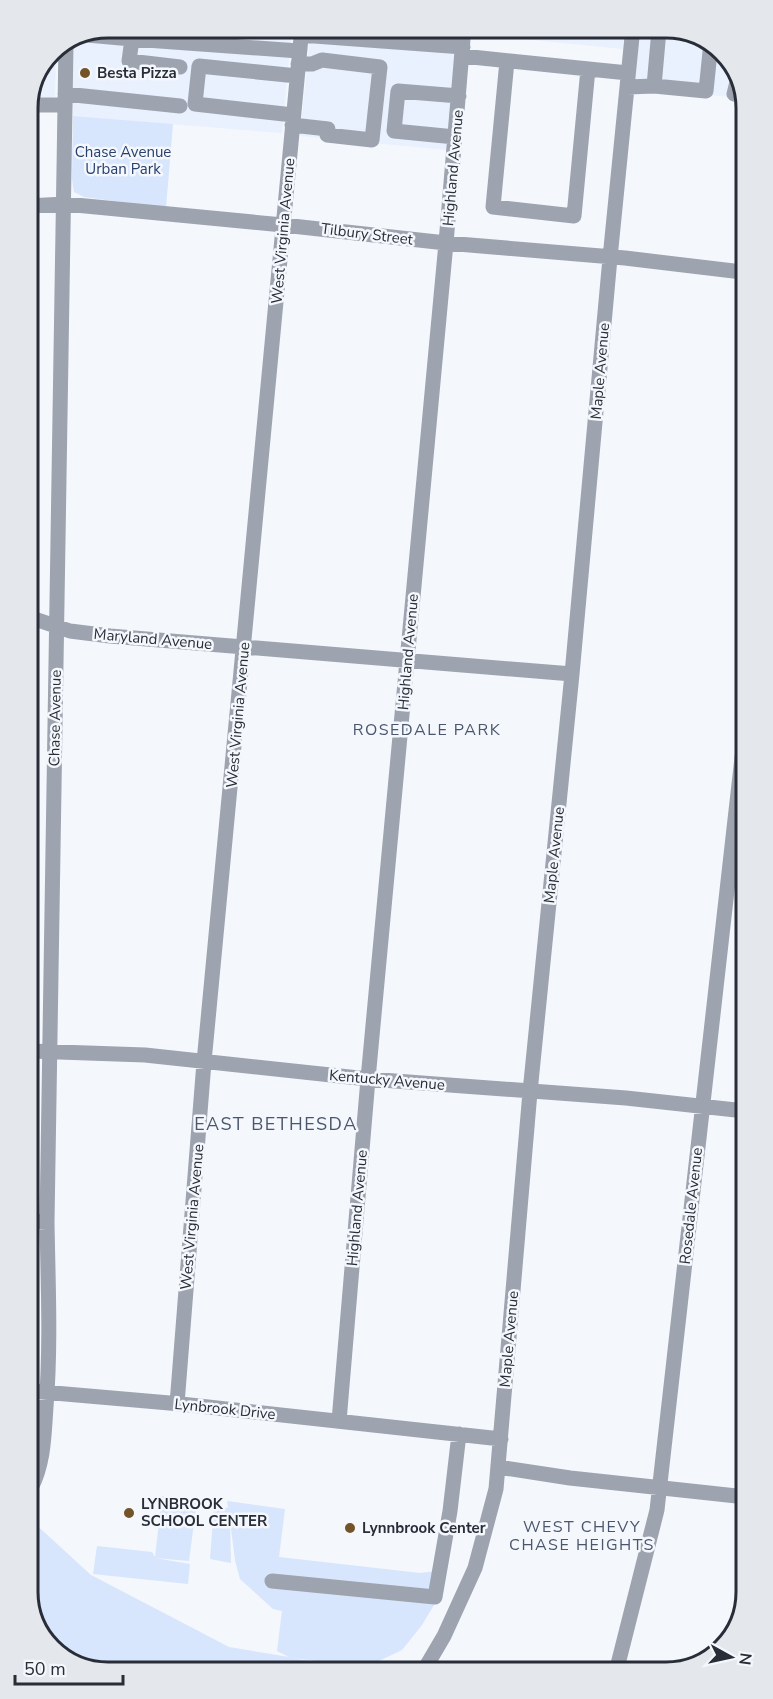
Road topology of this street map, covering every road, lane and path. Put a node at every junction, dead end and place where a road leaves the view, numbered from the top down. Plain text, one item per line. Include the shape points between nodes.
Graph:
1 (134, 38) edge
2 (168, 38) edge
3 (214, 38) edge
4 (300, 38) edge
5 (355, 38) edge
6 (463, 38) edge
7 (632, 38) edge
8 (655, 38) edge
9 (214, 45) junction
10 (66, 52) edge
11 (462, 52) junction
12 (710, 54) edge
13 (507, 61) junction
14 (298, 64) junction
15 (180, 67) dead end
16 (588, 69) junction
17 (628, 80) junction
18 (654, 86) junction
19 (459, 96) junction
20 (64, 99) junction
21 (38, 103) edge
22 (180, 106) dead end
23 (293, 120) junction
24 (455, 137) junction
25 (65, 204) junction
26 (38, 205) edge
27 (283, 225) junction
28 (446, 243) junction
29 (610, 258) junction
30 (736, 271) edge
31 (38, 620) edge
32 (57, 627) junction
33 (244, 647) junction
34 (408, 661) junction
35 (572, 674) junction
36 (736, 810) edge
37 (37, 1051) edge
38 (51, 1051) junction
39 (204, 1062) junction
40 (368, 1079) junction
41 (530, 1092) junction
42 (702, 1107) junction
43 (736, 1110) edge
44 (37, 1221) edge
45 (47, 1222) junction
46 (37, 1391) edge
47 (47, 1392) junction
48 (177, 1404) junction
49 (339, 1421) junction
50 (459, 1434) junction
51 (501, 1439) junction
52 (498, 1467) junction
53 (37, 1473) edge
54 (660, 1486) junction
55 (736, 1496) edge
56 (272, 1581) dead end
57 (429, 1662) edge
58 (619, 1662) edge

1 - 15 street via 129,61
2 - 9 street
3 - 9 street
4 - 14 street, West Virginia Avenue
5 - 11 street
6 - 11 street, Highland Avenue
7 - 17 street, Maple Avenue
8 - 18 street
9 - 14 street
10 - 20 street, Chase Avenue
11 - 13 street
11 - 19 street, Highland Avenue
12 - 18 street via 706,91
13 - 16 street
13 - 16 street via 494,207 574,216
14 - 23 street, West Virginia Avenue
14 - 23 street via 199,66 195,104
14 - 23 street via 322,60 380,67 372,140 327,135 328,129
16 - 17 street
17 - 18 street
17 - 29 street, Maple Avenue
19 - 24 street, Highland Avenue
19 - 24 street via 398,91 394,131
20 - 21 street
20 - 22 street
20 - 25 street, Chase Avenue
23 - 27 street, West Virginia Avenue
24 - 28 street, Highland Avenue
25 - 26 street, Tilbury Street
25 - 27 street, Tilbury Street
25 - 32 street, Chase Avenue
27 - 28 street, Tilbury Street
27 - 33 street, West Virginia Avenue
28 - 29 street, Tilbury Street
28 - 34 street, Highland Avenue
29 - 30 street, Tilbury Street
29 - 35 street, Maple Avenue
31 - 32 street, Maryland Avenue
32 - 33 street, Maryland Avenue via 110,636
32 - 38 street, Chase Avenue
33 - 34 street, Maryland Avenue
33 - 39 street, West Virginia Avenue
34 - 35 street, Maryland Avenue
34 - 40 street, Highland Avenue
35 - 41 street, Maple Avenue
36 - 42 street, Rosedale Avenue
37 - 38 street, Kentucky Avenue
38 - 39 street, Kentucky Avenue
38 - 45 street, Chase Avenue
39 - 40 street, Kentucky Avenue
39 - 48 street, West Virginia Avenue
40 - 41 street, Kentucky Avenue
40 - 49 street, Highland Avenue
41 - 42 street, Kentucky Avenue
41 - 51 street, Maple Avenue
42 - 43 street, Kentucky Avenue
42 - 54 street, Rosedale Avenue
44 - 45 street
45 - 47 street, Chase Avenue
46 - 47 street, Lynbrook Drive
47 - 48 street, Lynbrook Drive
47 - 53 street
48 - 49 street, Lynbrook Drive
49 - 50 street, Lynbrook Drive
50 - 51 street, Lynbrook Drive
50 - 56 street via 435,1597
51 - 52 street, Maple Avenue
52 - 54 street
52 - 57 street, Maple Avenue via 496,1489 474,1568
54 - 55 street
54 - 58 street, Rosedale Avenue

